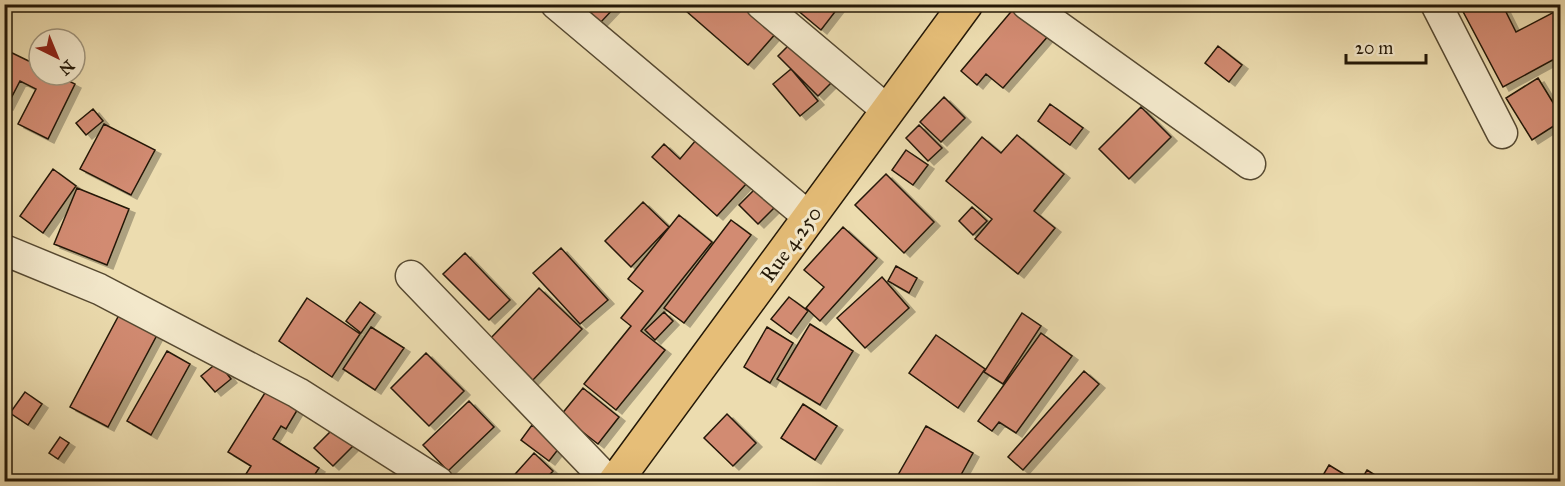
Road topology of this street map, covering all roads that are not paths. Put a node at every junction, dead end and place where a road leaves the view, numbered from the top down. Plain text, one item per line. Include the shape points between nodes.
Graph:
1 (556, 4) edge
2 (761, 4) edge
3 (966, 4) edge
4 (1027, 4) edge
5 (1436, 4) edge
6 (888, 111) junction
7 (1502, 133) dead end
8 (1250, 164) dead end
9 (810, 218) junction
10 (4, 250) edge
11 (411, 276) dead end
12 (438, 482) edge
13 (609, 482) edge
14 (615, 482) edge

1 - 9 street
2 - 6 street
3 - 6 main road, Rue 4.250
4 - 8 street
5 - 7 street
6 - 9 main road, Rue 4.250
9 - 14 main road, Rue 4.250
10 - 12 street via 99,289 298,393
11 - 13 street

